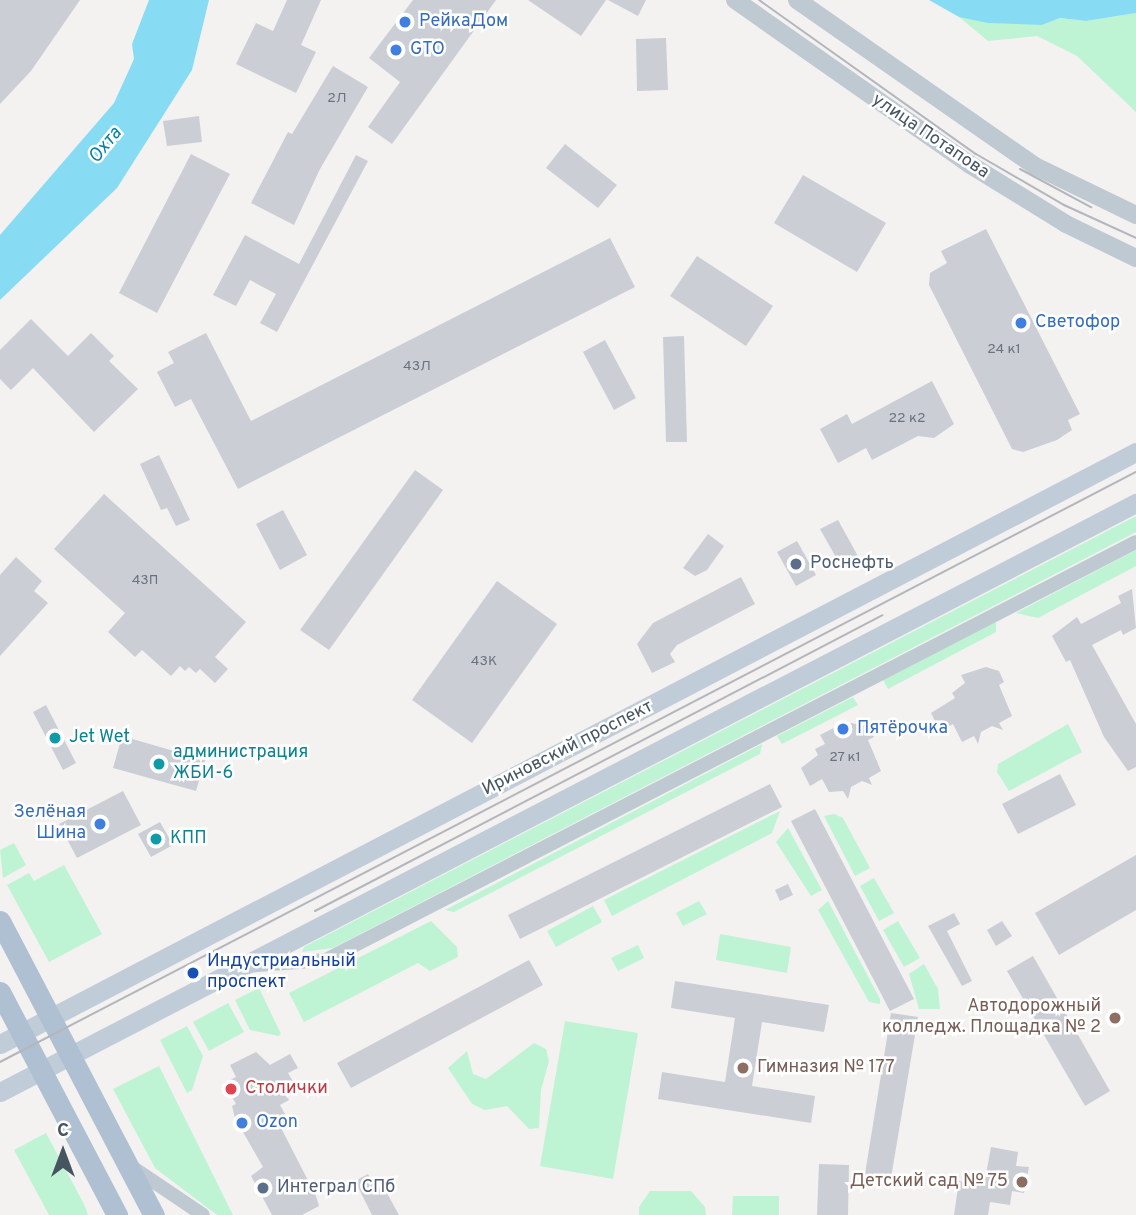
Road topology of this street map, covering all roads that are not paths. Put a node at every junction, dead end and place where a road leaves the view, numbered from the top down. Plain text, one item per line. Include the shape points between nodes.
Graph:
1 (735, 0) edge
2 (797, 0) edge
3 (1136, 215) edge
4 (1136, 258) edge
5 (1136, 453) edge
6 (1136, 503) edge
7 (1136, 542) edge
8 (0, 921) edge
9 (243, 966) junction
10 (0, 992) edge
11 (50, 1018) junction
12 (22, 1032) junction
13 (0, 1044) edge
14 (70, 1056) junction
15 (42, 1070) junction
16 (0, 1092) edge
17 (128, 1165) junction
18 (111, 1209) edge
19 (154, 1215) edge
20 (203, 1215) edge

1 - 4 street, улица Потапова via 969,164 1066,224
2 - 3 street, улица Потапова via 1035,166
5 - 11 main road, Ириновский проспект
6 - 9 main road
7 - 9 street via 326,960 271,968
8 - 11 main road
9 - 14 main road
10 - 12 main road
11 - 12 main road, Ириновский проспект
11 - 14 main road
12 - 13 main road, Ириновский проспект
12 - 15 main road
14 - 15 main road
14 - 17 main road
15 - 16 main road
15 - 18 main road
17 - 19 main road
17 - 20 street

